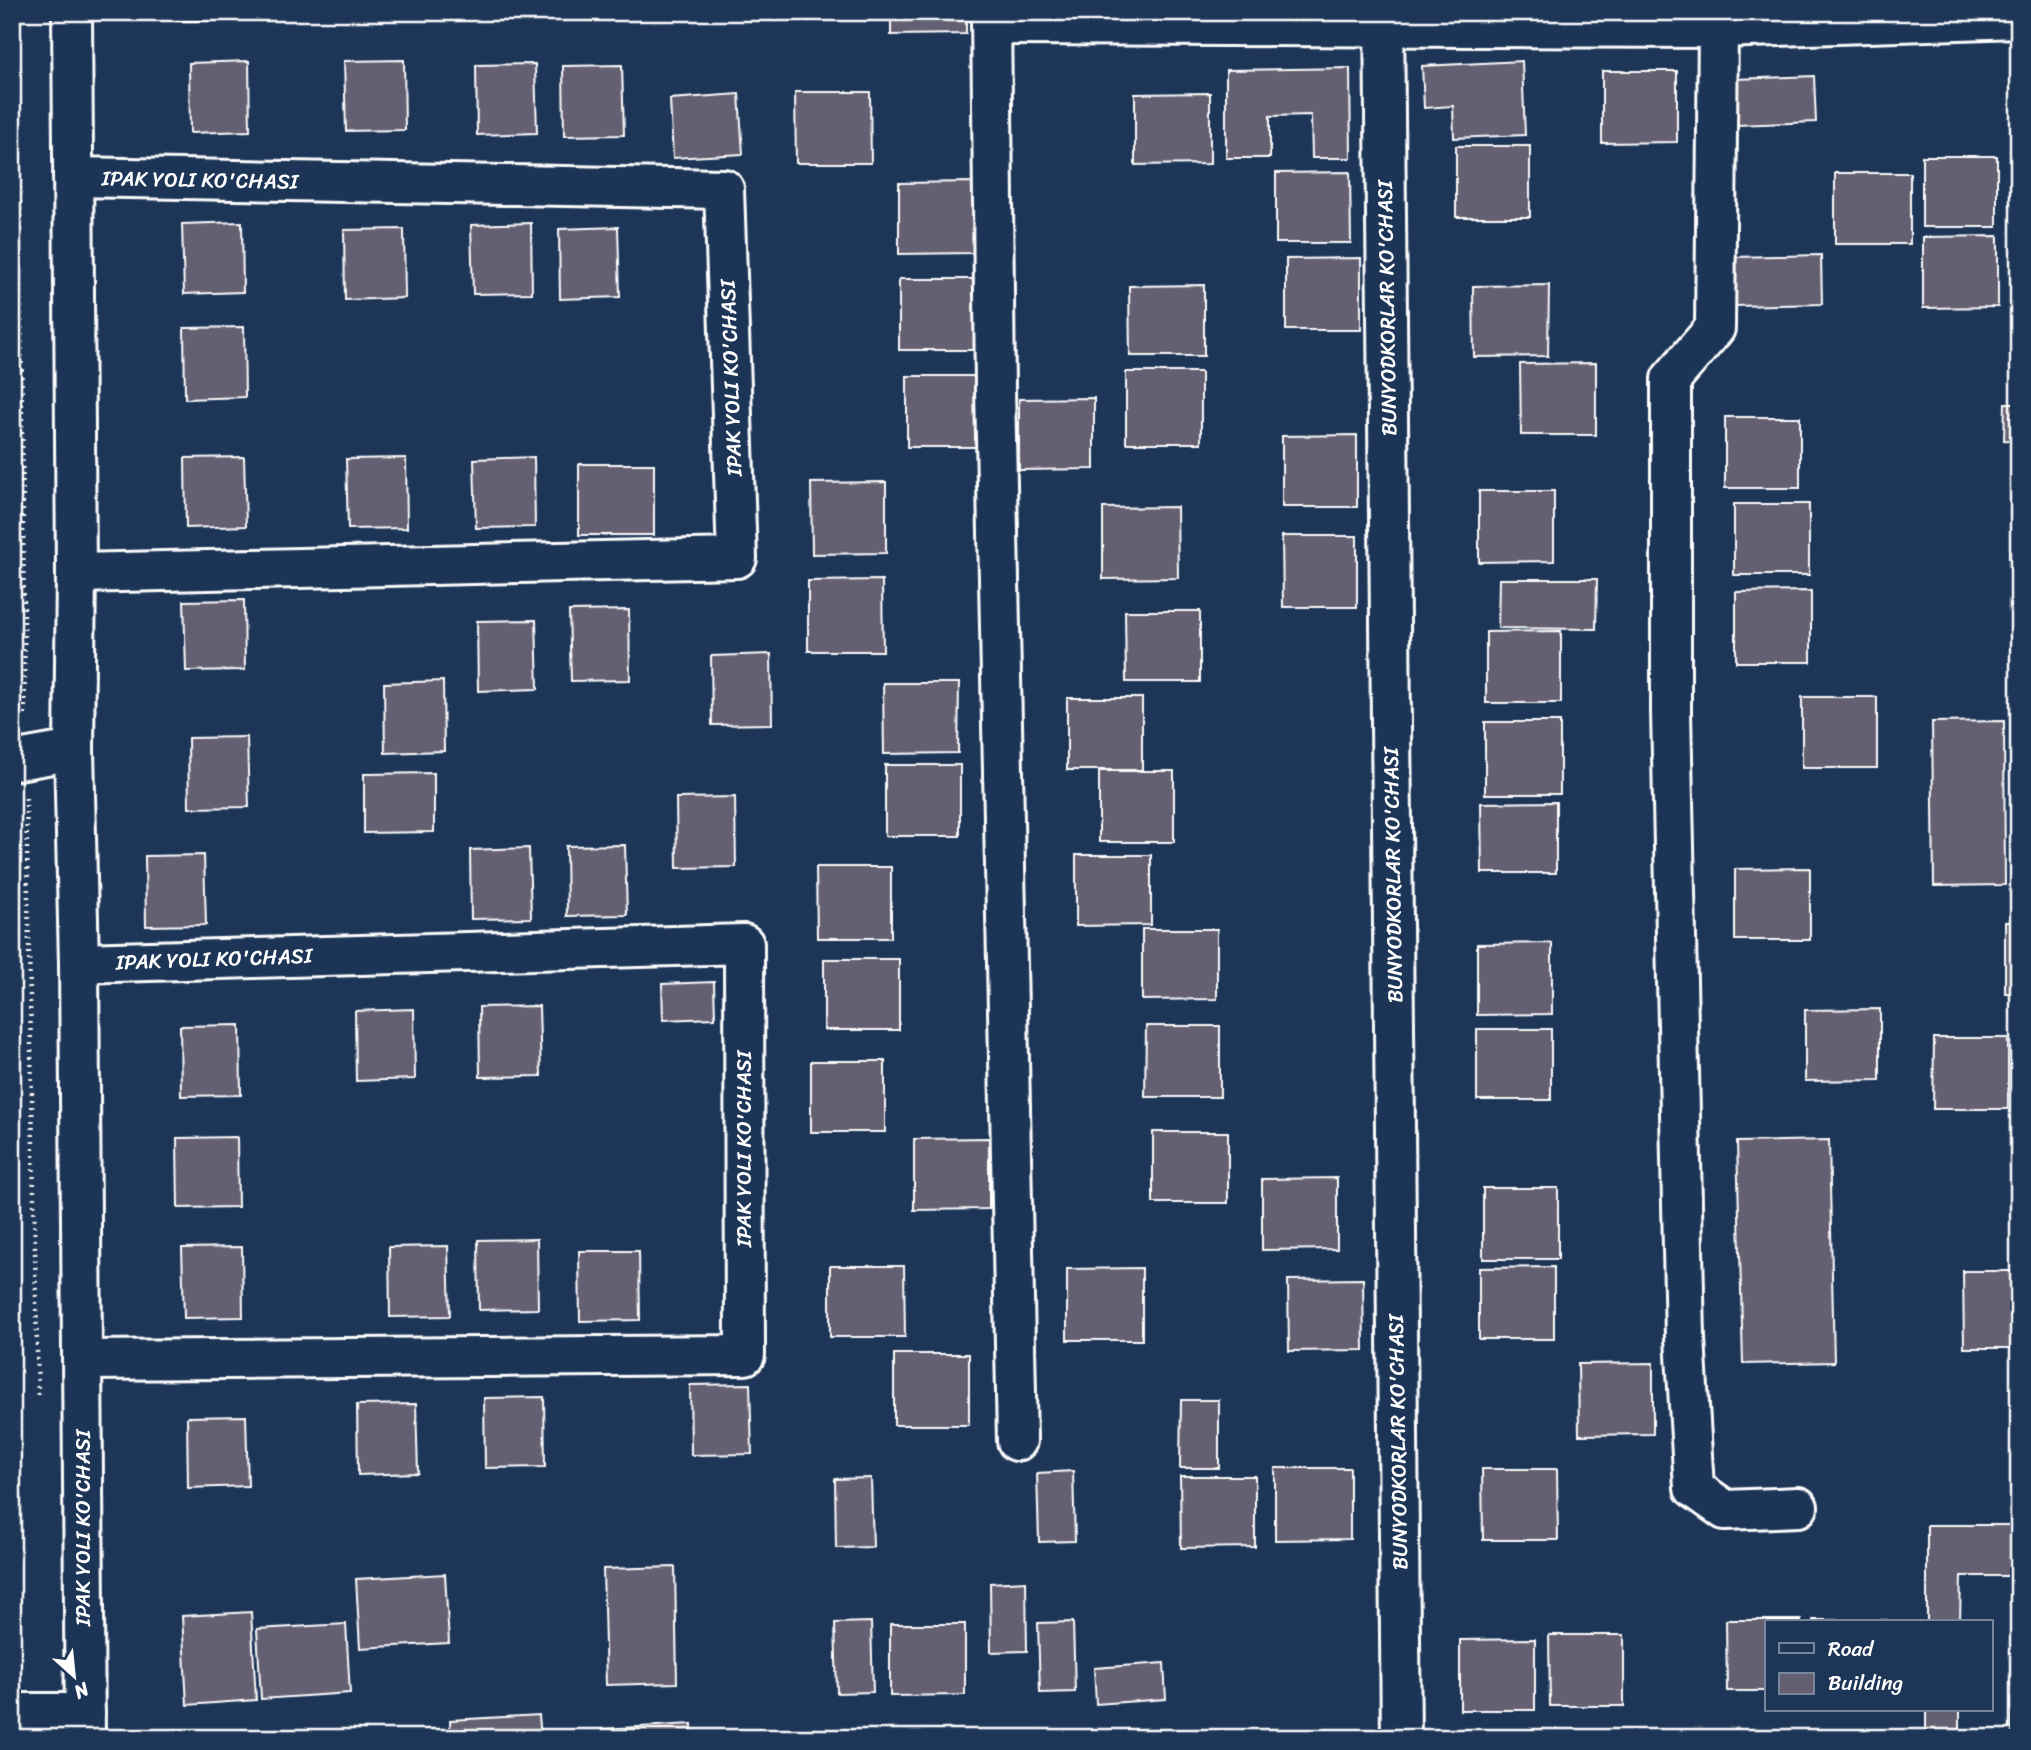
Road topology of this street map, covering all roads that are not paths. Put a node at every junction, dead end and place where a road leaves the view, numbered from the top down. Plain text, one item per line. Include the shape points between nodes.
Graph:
1 (72, 12) edge
2 (2019, 18) edge
3 (991, 19) edge
4 (1384, 19) edge
5 (1718, 28) junction
6 (73, 177) junction
7 (76, 573) junction
8 (74, 750) junction
9 (19, 760) edge
10 (79, 963) junction
11 (82, 1360) junction
12 (1017, 1441) dead end
13 (1798, 1507) dead end
14 (12, 1713) edge
15 (85, 1726) edge
16 (1401, 1738) edge

1 - 6 street, IPAK YOLI KO'CHASI
2 - 5 street
3 - 4 street
3 - 12 street
4 - 5 street
4 - 16 street, BUNYODKORLAR KO'CHASI
5 - 13 street via 1715,328 1671,379 1671,712 1685,1338 1694,1488 1724,1510
6 - 7 street, IPAK YOLI KO'CHASI
6 - 7 street, IPAK YOLI KO'CHASI via 724,189 737,558
7 - 8 street, IPAK YOLI KO'CHASI
8 - 9 street
8 - 10 street, IPAK YOLI KO'CHASI
10 - 11 street, IPAK YOLI KO'CHASI
10 - 11 street, IPAK YOLI KO'CHASI via 744,944 745,1355
11 - 15 street, IPAK YOLI KO'CHASI
14 - 15 street

